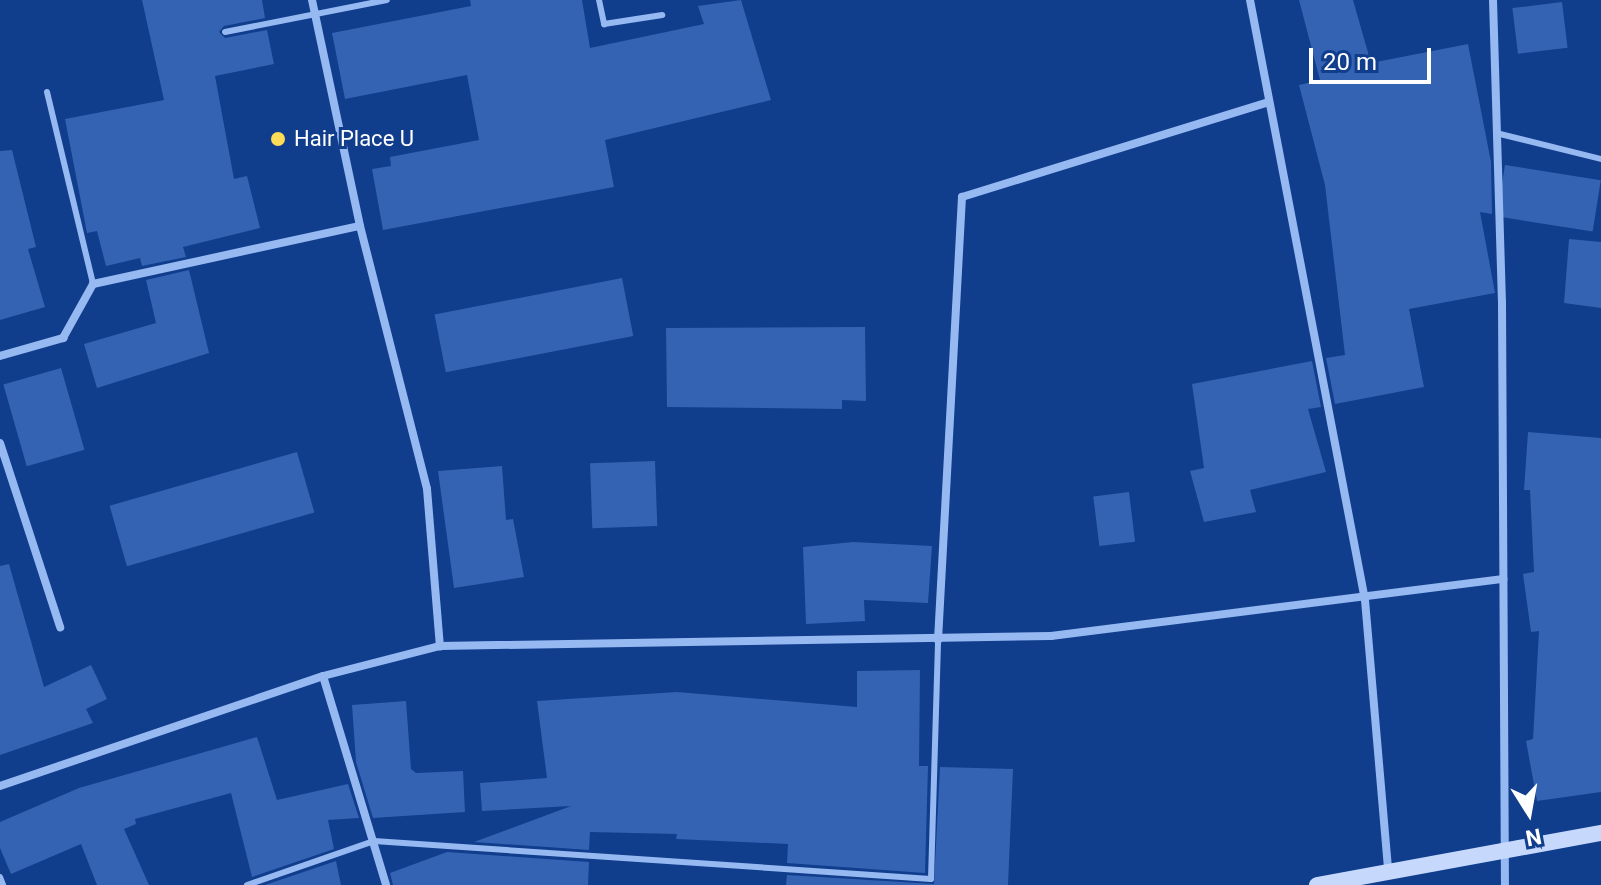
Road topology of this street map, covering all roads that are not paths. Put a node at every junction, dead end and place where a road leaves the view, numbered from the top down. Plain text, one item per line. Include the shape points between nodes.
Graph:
1 (312, 0) edge
2 (387, 0) edge
3 (599, 0) edge
4 (1250, 0) edge
5 (1493, 0) edge
6 (315, 13) junction
7 (662, 15) dead end
8 (225, 32) dead end
9 (47, 92) dead end
10 (1268, 102) junction
11 (1496, 133) junction
12 (1601, 159) edge
13 (360, 226) junction
14 (93, 284) junction
15 (0, 356) edge
16 (0, 443) edge
17 (1503, 579) junction
18 (1365, 600) junction
19 (60, 627) dead end
20 (938, 640) junction
21 (440, 646) junction
22 (323, 676) junction
23 (0, 786) edge
24 (1601, 833) edge
25 (374, 841) junction
26 (1508, 849) junction
27 (1388, 872) junction
28 (0, 877) edge
29 (1366, 880) edge
30 (3, 885) edge
31 (247, 885) edge
32 (386, 885) edge
33 (1317, 885) edge
34 (1505, 885) edge

1 - 6 street
2 - 6 lane
3 - 7 lane via 604,24
4 - 10 street
5 - 11 street
6 - 8 lane
6 - 13 street
9 - 14 lane
10 - 18 street
10 - 20 street via 962,197
11 - 12 lane
11 - 17 street
13 - 14 street
13 - 21 street via 427,489
14 - 15 street via 63,338
16 - 19 street
17 - 18 street
17 - 26 street
18 - 20 street via 1051,636
18 - 27 street
20 - 21 street
20 - 25 lane via 931,879
21 - 22 street
22 - 23 street
22 - 25 street
24 - 26 street
25 - 31 lane
25 - 32 street
26 - 27 street
26 - 34 street
27 - 29 street
28 - 30 lane
29 - 33 street

